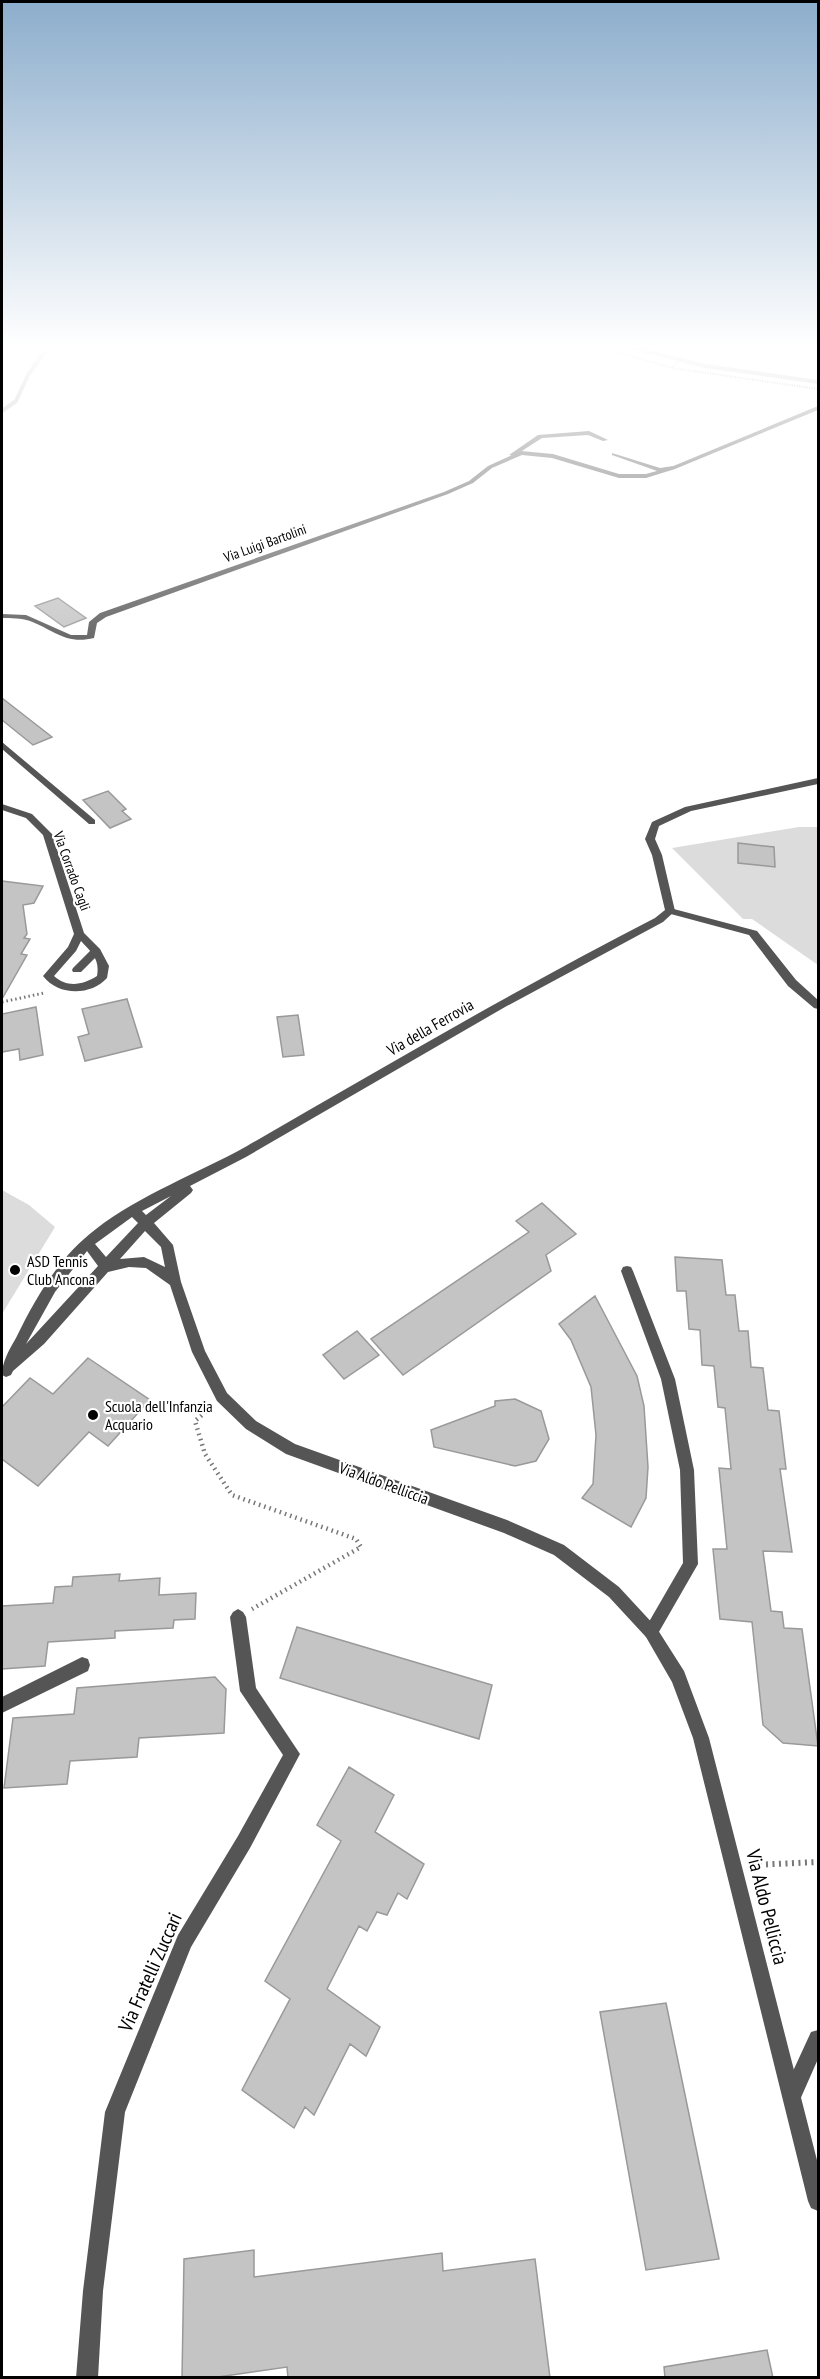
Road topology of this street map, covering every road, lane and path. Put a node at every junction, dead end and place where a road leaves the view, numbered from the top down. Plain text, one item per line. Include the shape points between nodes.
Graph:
1 (506, 458) edge
2 (560, 458) edge
3 (626, 458) edge
4 (697, 458) edge
5 (673, 468) junction
6 (2, 616) edge
7 (2, 745) edge
8 (819, 781) edge
9 (2, 807) edge
10 (92, 822) dead end
11 (670, 911) junction
12 (80, 934) junction
13 (96, 951) junction
14 (77, 970) dead end
15 (68, 988) junction
16 (2, 1002) edge
17 (819, 1005) edge
18 (207, 1174) junction
19 (134, 1211) junction
20 (144, 1224) junction
21 (87, 1243) junction
22 (107, 1267) junction
23 (627, 1271) dead end
24 (176, 1282) junction
25 (4, 1373) edge
26 (222, 1397) junction
27 (238, 1617) joint
28 (651, 1632) junction
29 (82, 1665) dead end
30 (2, 1705) edge
31 (819, 1862) edge
32 (735, 1865) junction
33 (819, 2038) edge
34 (792, 2095) junction
35 (819, 2201) edge
36 (87, 2378) edge

1 - 6 street, Via Luigi Bartolini via 446,493 103,615 93,622 91,636 84,639 67,636 32,619
2 - 5 street, Via Luigi Bartolini via 619,476 646,476
3 - 5 street via 660,470
4 - 5 street, Via Luigi Bartolini
7 - 10 street
8 - 11 street via 688,809 655,824 650,839
9 - 12 street, Via Corrado Cagli via 29,816 47,834
11 - 17 street via 753,933 792,983
11 - 18 street, Via della Ferrovia
12 - 13 street, Via Corrado Cagli
12 - 15 street, Via Corrado Cagli via 48,976
13 - 14 street
13 - 15 street via 104,966 102,978 81,988
15 - 16 path
18 - 19 street, Via della Ferrovia
18 - 20 street, Via della Ferrovia
19 - 20 street, Via Aldo Pelliccia
19 - 21 street, Via della Ferrovia
20 - 22 street, Via della Ferrovia
20 - 24 street, Via Aldo Pelliccia via 166,1245
21 - 22 street
21 - 25 street, Via della Ferrovia via 50,1289
22 - 24 street via 131,1261 151,1262
22 - 25 street, Via della Ferrovia
23 - 28 street via 668,1379 687,1470 691,1564
24 - 26 street, Via Aldo Pelliccia via 199,1352
26 - 27 path via 195,1420 205,1454 232,1496 356,1539 361,1548
26 - 28 street, Via Aldo Pelliccia via 251,1425 291,1449 507,1527 559,1550 614,1592
27 - 36 street, Via Fratelli Zuccari via 248,1691 292,1754 184,1941 115,2112 93,2291
28 - 32 street, Via Aldo Pelliccia via 678,1677 701,1738
29 - 30 street
31 - 32 path
32 - 34 street, Via Aldo Pelliccia
33 - 34 street
34 - 35 street, Via Aldo Pelliccia

